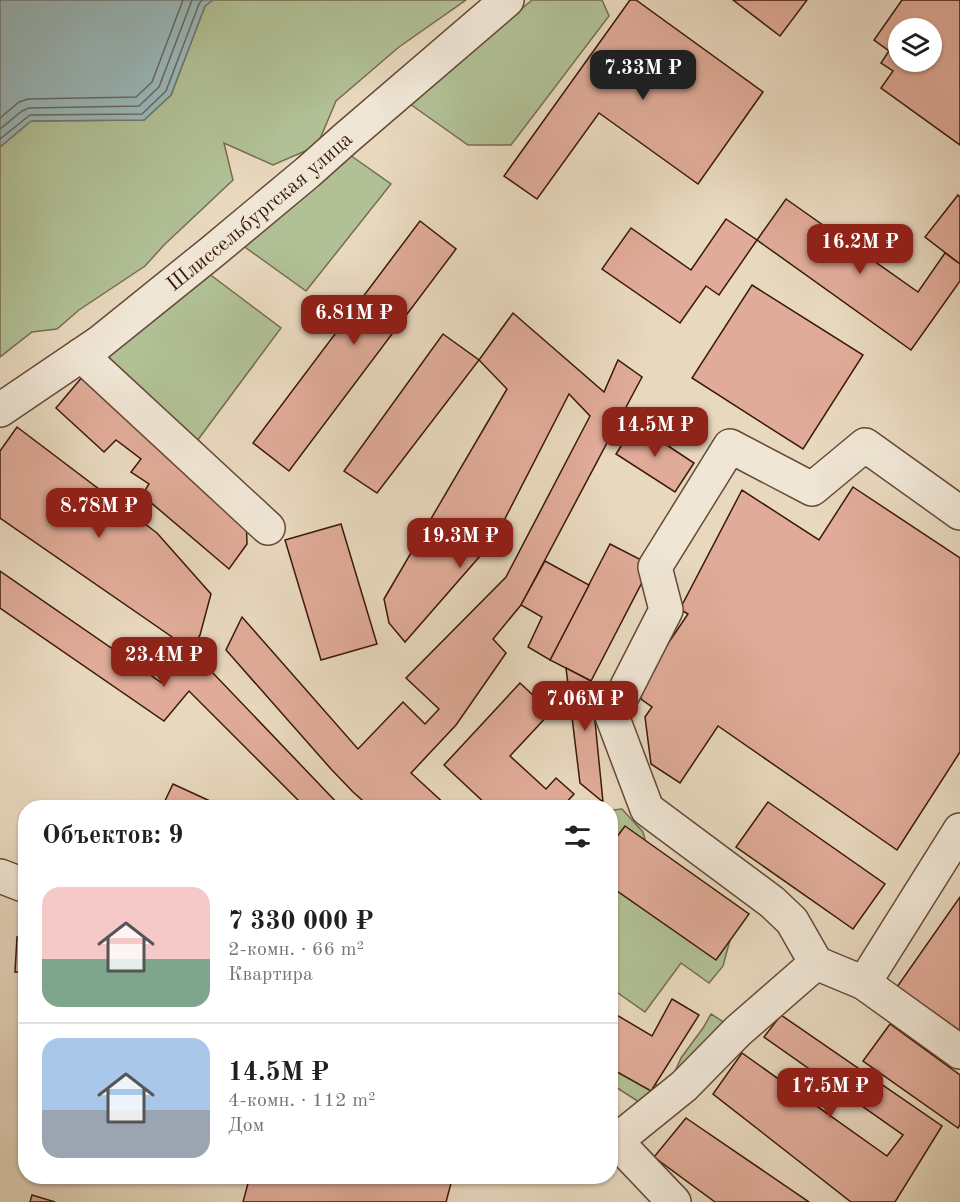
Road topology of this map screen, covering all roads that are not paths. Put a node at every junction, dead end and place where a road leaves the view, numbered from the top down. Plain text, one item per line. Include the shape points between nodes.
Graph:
1 (507, 0) edge
2 (81, 355) junction
3 (0, 410) edge
4 (960, 513) edge
5 (268, 528) dead end
6 (960, 830) edge
7 (0, 876) edge
8 (18, 883) edge
9 (816, 963) junction
10 (864, 983) junction
11 (960, 1052) edge
12 (618, 1135) edge
13 (618, 1144) edge
14 (674, 1202) edge

1 - 2 street, Шлиссельбургская улица via 212,252
2 - 3 street, Шлиссельбургская улица
2 - 5 street
4 - 9 street via 865,445 812,489 730,446 655,567 666,610 612,716 647,809 772,902 792,921
6 - 10 street
7 - 8 street
9 - 10 street
9 - 12 street via 738,1031 684,1086
10 - 11 street
13 - 14 street

